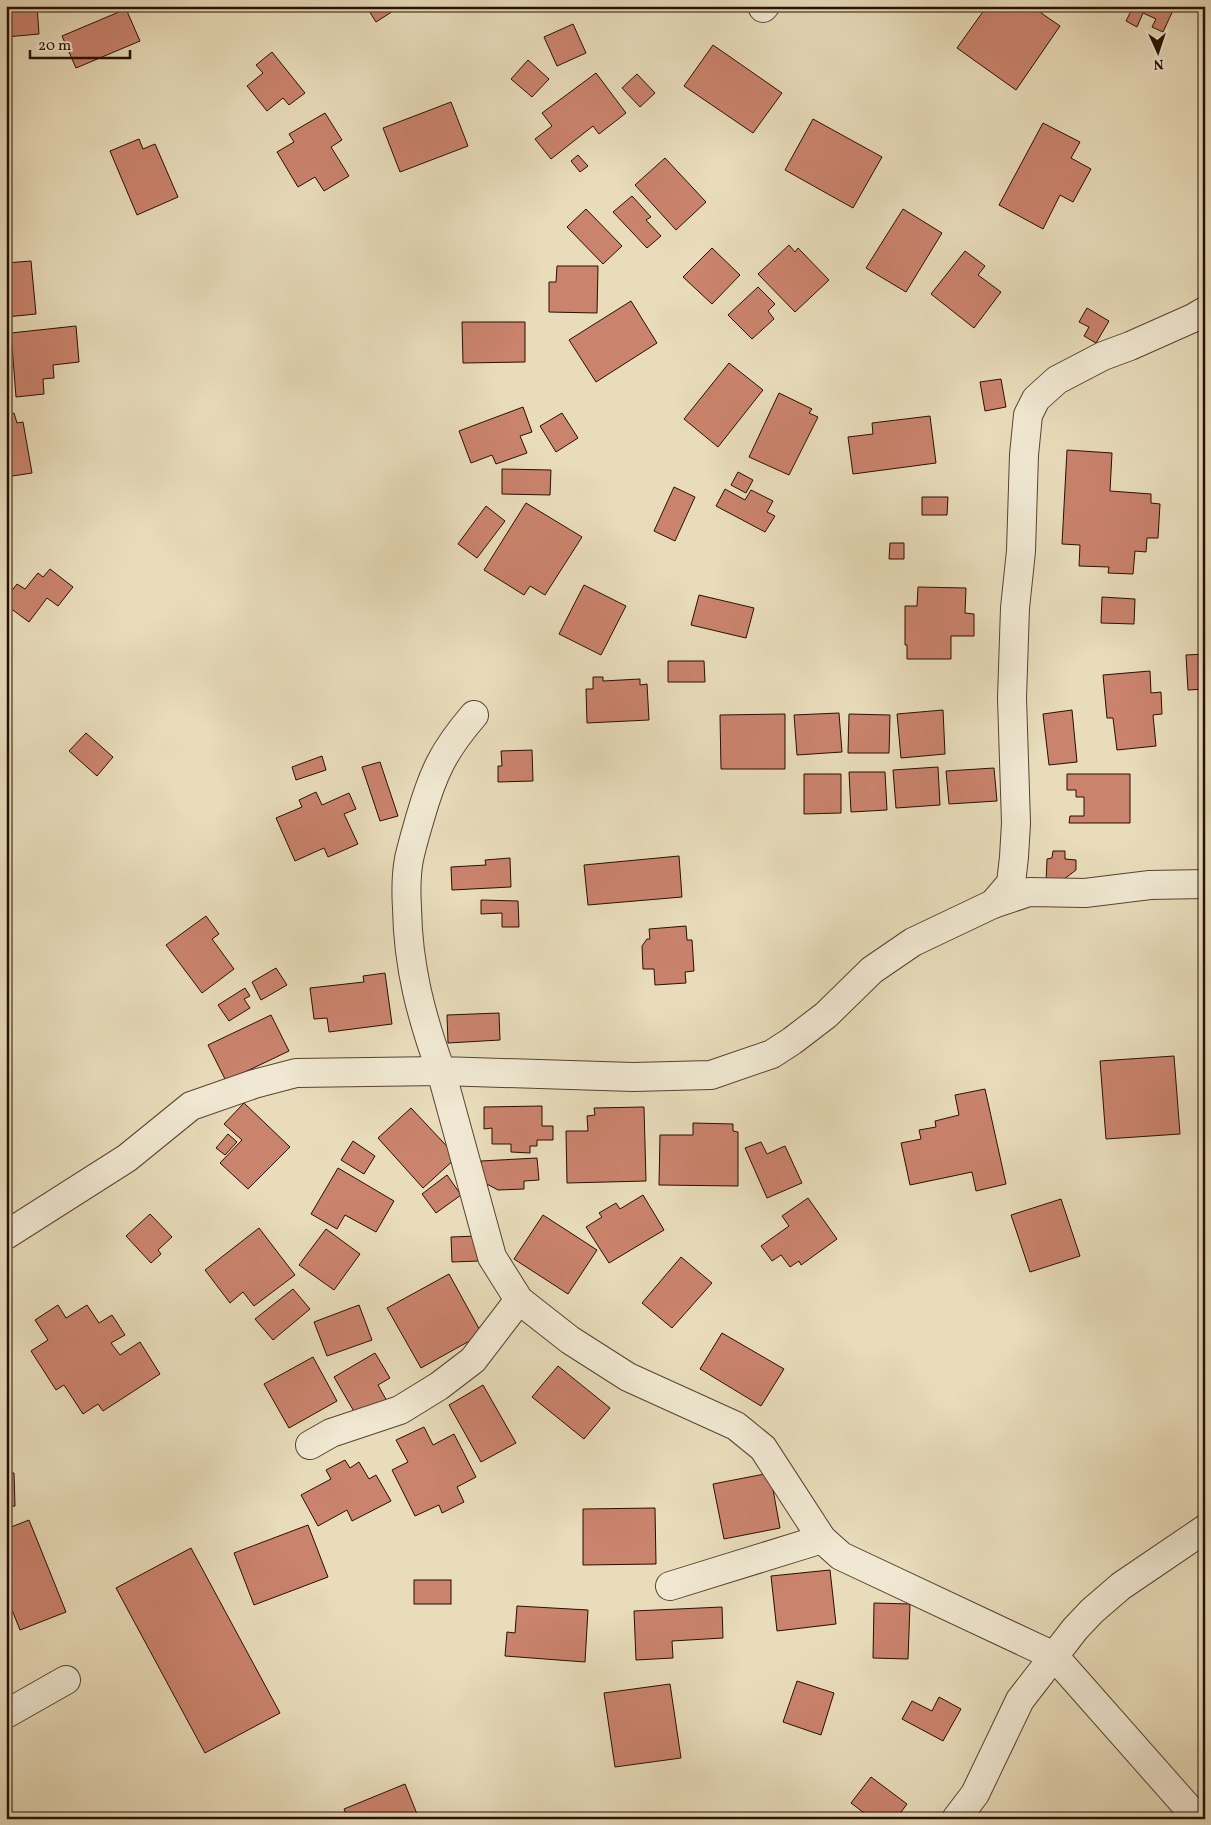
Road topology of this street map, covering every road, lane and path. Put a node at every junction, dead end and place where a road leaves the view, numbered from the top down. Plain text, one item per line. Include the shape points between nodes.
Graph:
1 (1205, 311) edge
2 (474, 715) dead end
3 (1205, 884) edge
4 (993, 904) junction
5 (441, 1071) junction
6 (6, 1235) edge
7 (519, 1300) junction
8 (310, 1445) dead end
9 (1205, 1528) edge
10 (822, 1539) junction
11 (670, 1586) dead end
12 (1054, 1656) junction
13 (66, 1680) dead end
14 (6, 1714) edge
15 (956, 1819) edge
16 (1198, 1819) edge

1 - 4 street via 1057,380 1036,399 1028,415 1012,698 1016,822 1011,883
2 - 5 street via 456,736 436,769 409,860 406,889 417,996
3 - 4 street via 1150,885 1085,893 1029,892
4 - 5 street via 913,942 872,970 826,1015 772,1054 711,1075 632,1077
5 - 6 street via 296,1073 191,1106 127,1158
5 - 7 street via 492,1257
7 - 8 street via 473,1360 439,1386 400,1410 331,1432
7 - 10 street via 570,1340 628,1377 736,1426 763,1448
9 - 12 street via 1121,1586 1092,1611
10 - 11 street
10 - 12 street via 840,1556
12 - 15 street via 1020,1700 975,1794
12 - 16 street
13 - 14 street

